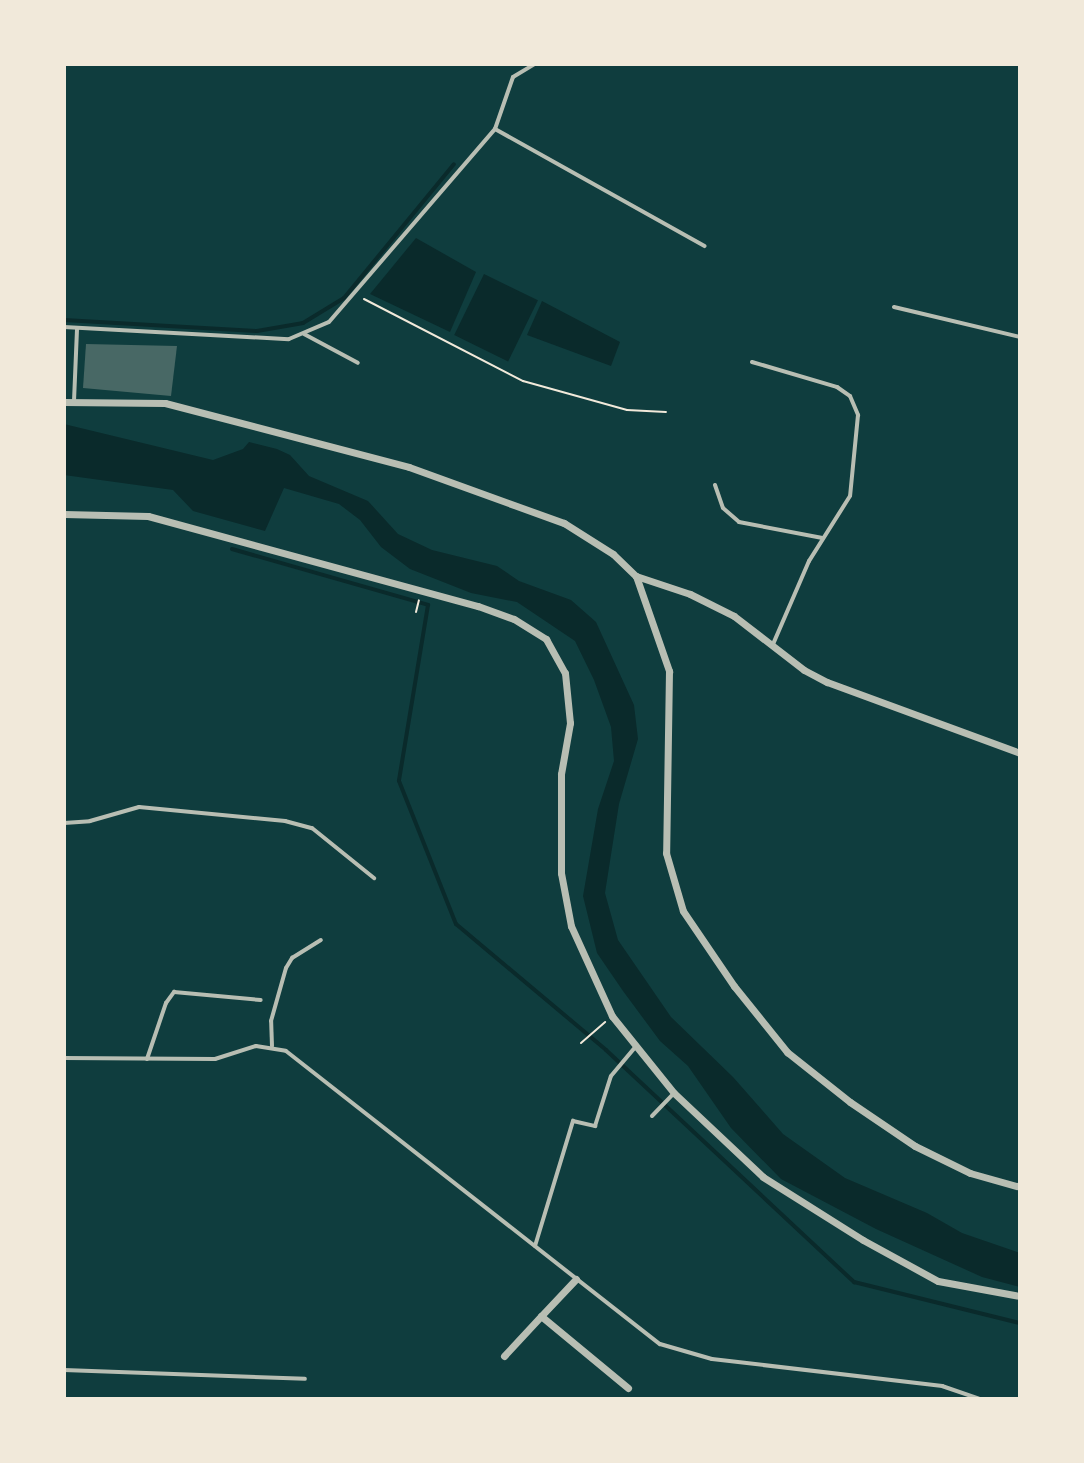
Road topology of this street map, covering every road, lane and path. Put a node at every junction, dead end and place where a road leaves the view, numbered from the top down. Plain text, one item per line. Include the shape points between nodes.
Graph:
1 (535, 64) edge
2 (495, 129) junction
3 (704, 246) dead end
4 (355, 295) junction
5 (894, 307) dead end
6 (64, 327) edge
7 (77, 328) junction
8 (303, 333) junction
9 (1020, 337) edge
10 (752, 362) dead end
11 (358, 363) dead end
12 (64, 402) edge
13 (74, 402) junction
14 (666, 412) dead end
15 (715, 485) dead end
16 (64, 514) edge
17 (822, 538) junction
18 (636, 576) junction
19 (772, 646) junction
20 (1020, 753) edge
21 (64, 823) edge
22 (374, 878) dead end
23 (321, 940) dead end
24 (261, 1000) dead end
25 (612, 1016) junction
26 (581, 1043) dead end
27 (272, 1046) junction
28 (636, 1046) junction
29 (64, 1058) edge
30 (147, 1059) junction
31 (674, 1093) junction
32 (652, 1116) dead end
33 (1020, 1187) edge
34 (535, 1246) junction
35 (576, 1279) junction
36 (1020, 1296) edge
37 (541, 1316) junction
38 (504, 1356) dead end
39 (64, 1370) edge
40 (305, 1379) dead end
41 (628, 1388) dead end
42 (968, 1397) edge
43 (979, 1399) edge

1 - 2 lane via 513,77
2 - 3 lane
2 - 4 lane
4 - 8 lane via 329,322
4 - 14 path via 523,381 627,410
5 - 9 lane
6 - 7 lane
7 - 8 lane via 289,339
7 - 13 lane
8 - 11 lane
10 - 17 lane via 837,387 850,396 858,415 850,496
12 - 13 street
13 - 18 street via 165,403 409,467 564,523 613,554
15 - 17 lane via 723,508 739,522
16 - 25 street via 148,516 478,606 514,619 546,639 565,673 570,723 561,774 561,873 571,926
17 - 19 lane
18 - 19 street via 734,616
18 - 33 street via 669,671 666,853 683,911 787,1052 915,1146 970,1173
19 - 20 street via 827,682
21 - 22 lane via 139,807 285,821 312,828
23 - 27 lane via 292,958 286,968 271,1021
24 - 30 lane via 174,992
25 - 26 path
25 - 28 street
27 - 30 lane via 215,1059
27 - 34 lane via 286,1051
28 - 31 street
28 - 34 lane via 611,1076 595,1126 573,1121
29 - 30 lane
31 - 32 lane
31 - 36 street via 763,1177 863,1240 938,1281
34 - 35 lane
35 - 37 street
35 - 42 lane via 660,1344 712,1359 942,1386
37 - 38 street
37 - 41 street
39 - 40 lane
42 - 43 lane

